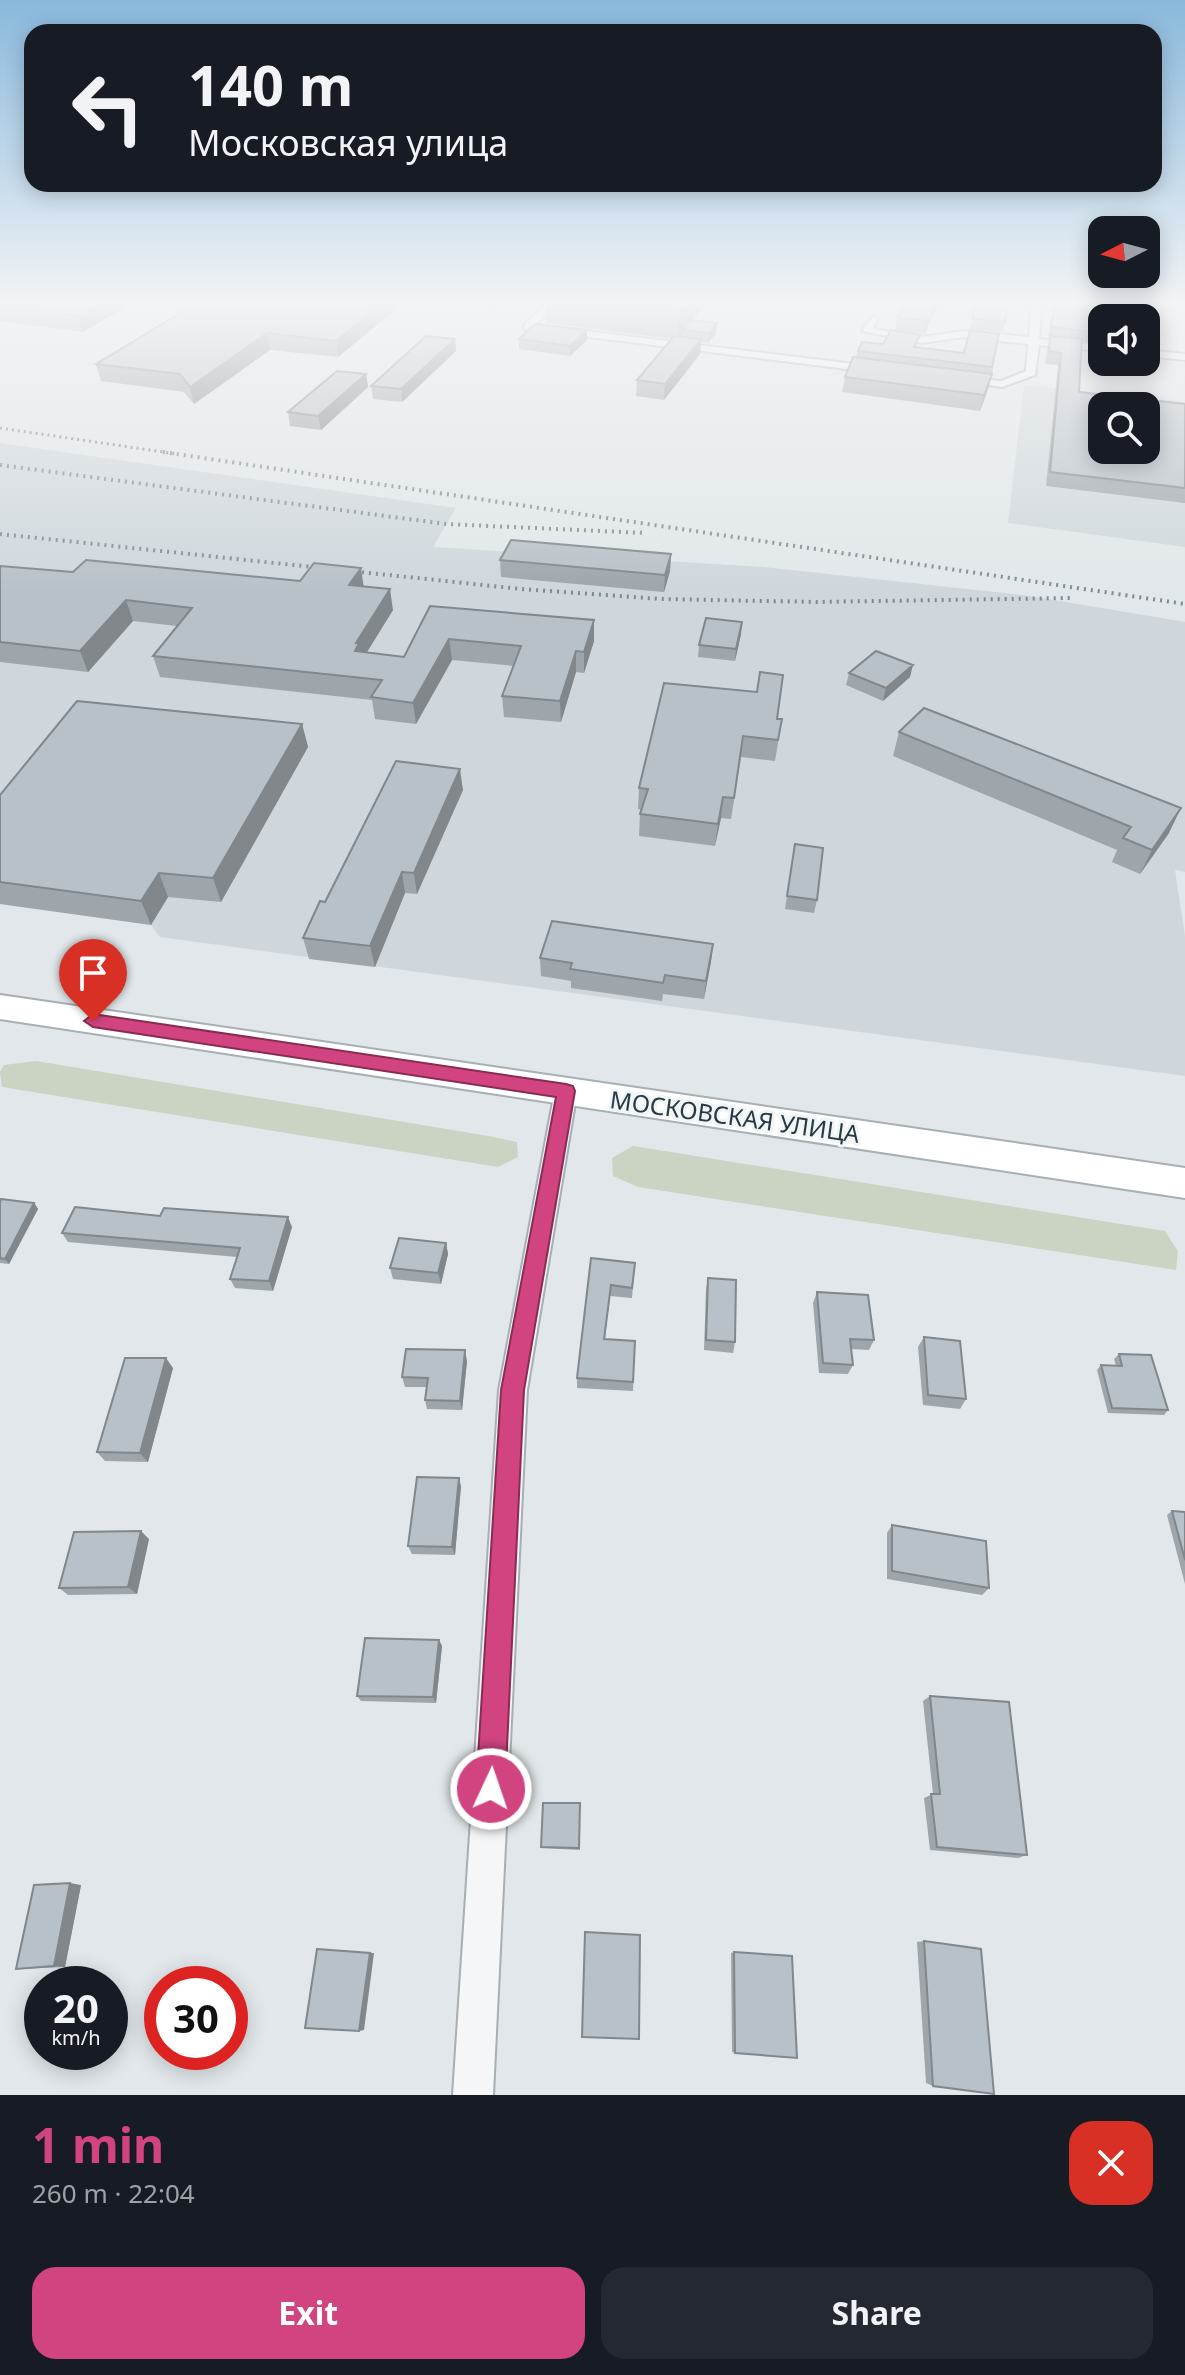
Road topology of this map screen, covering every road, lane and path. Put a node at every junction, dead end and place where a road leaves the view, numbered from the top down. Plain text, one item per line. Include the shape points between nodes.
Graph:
1 (0, 1007) edge
2 (566, 1091) junction
3 (1185, 1183) edge
4 (473, 2095) edge

1 - 2 main road, МОСКОВСКАЯ УЛИЦА
2 - 3 main road, МОСКОВСКАЯ УЛИЦА
2 - 4 street via 513,1390

